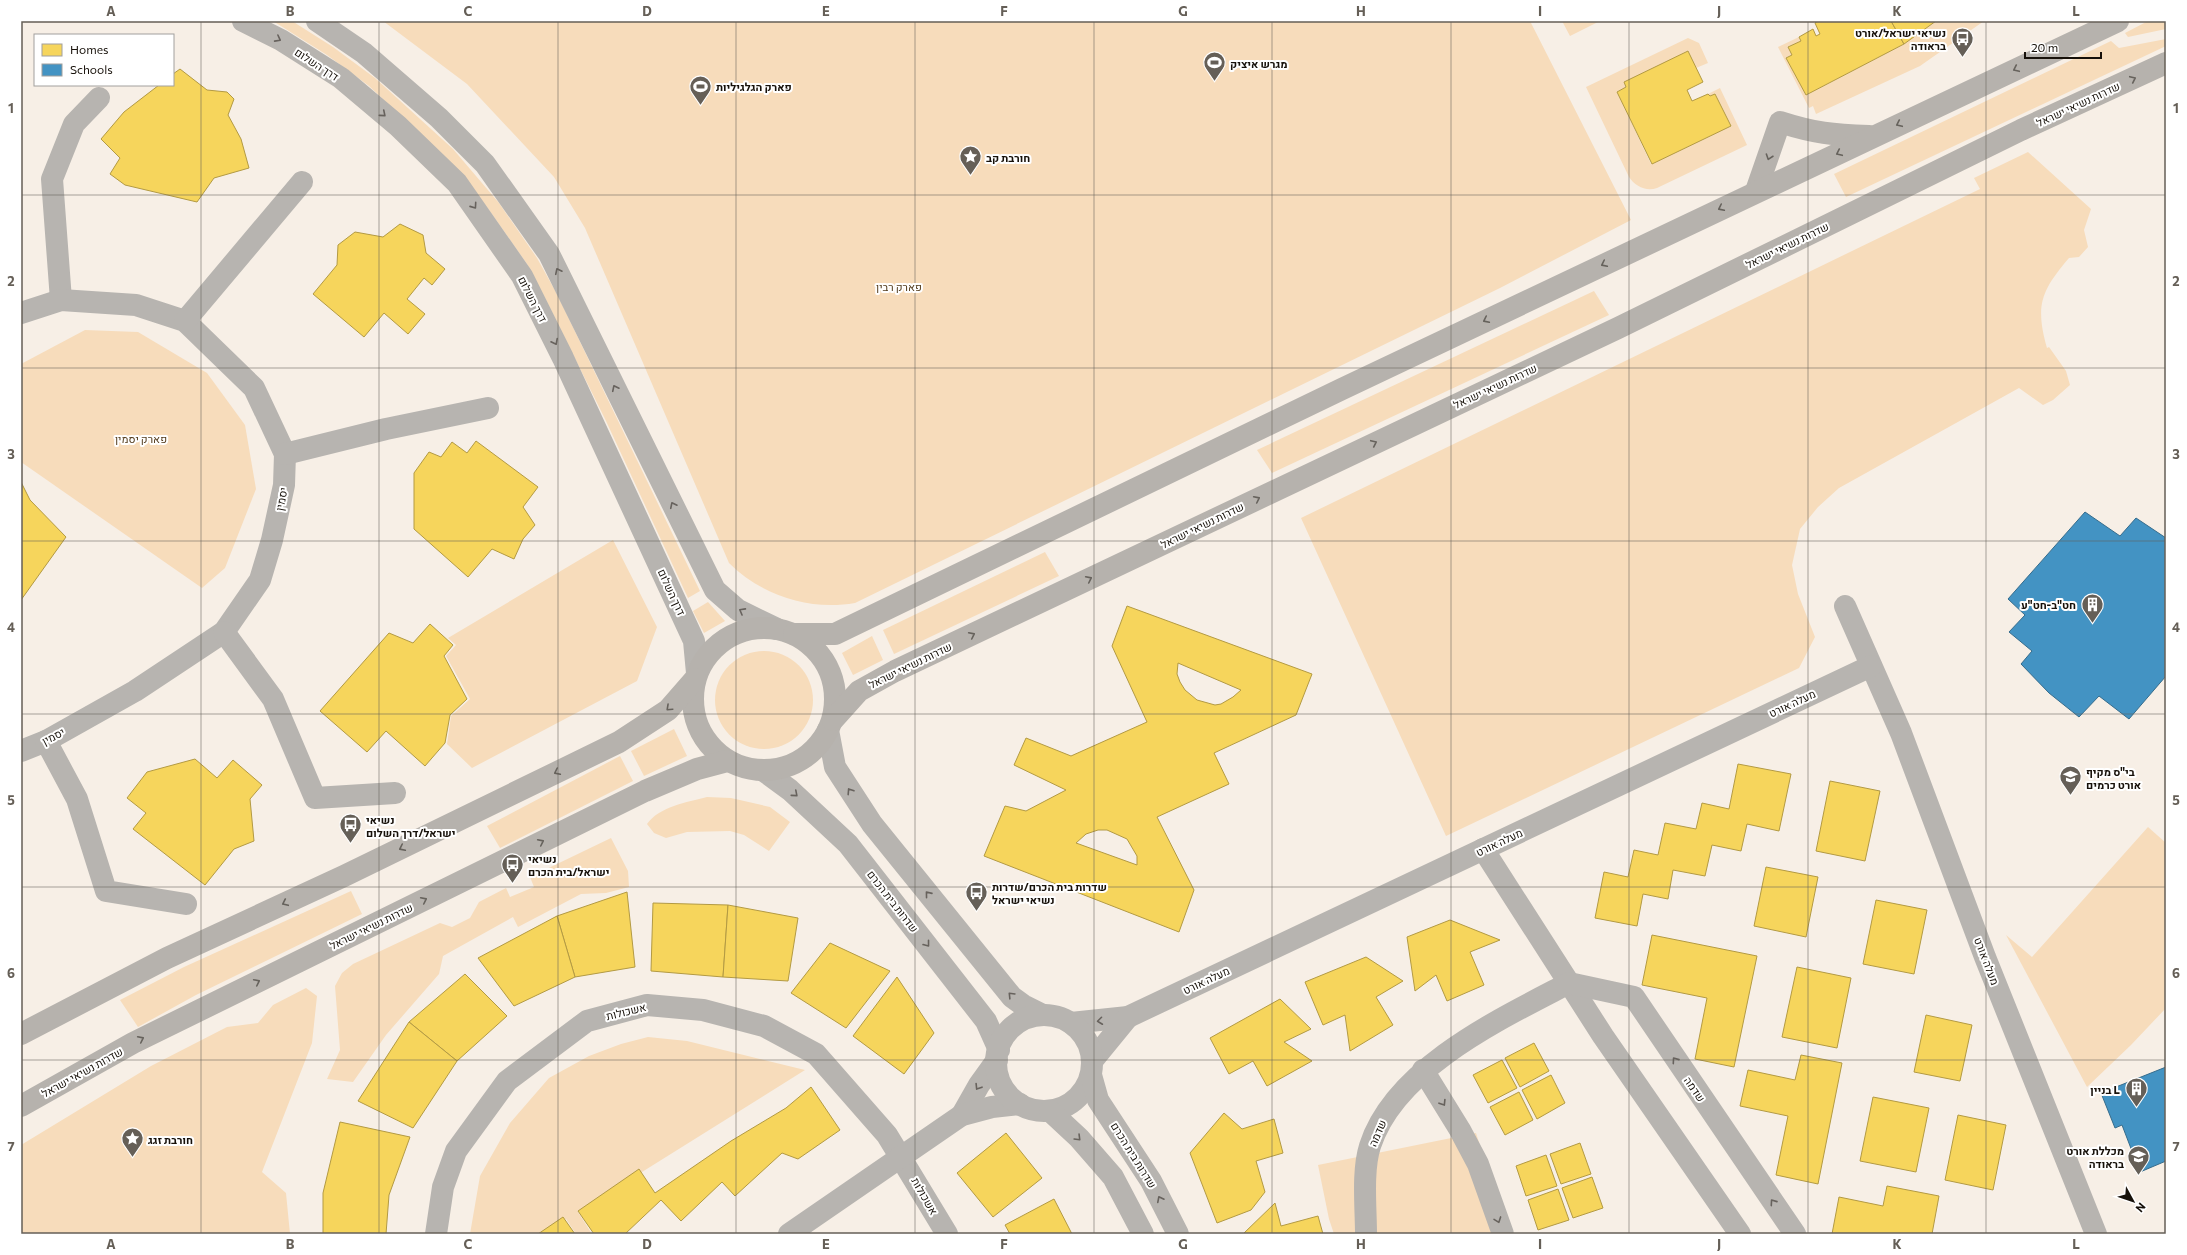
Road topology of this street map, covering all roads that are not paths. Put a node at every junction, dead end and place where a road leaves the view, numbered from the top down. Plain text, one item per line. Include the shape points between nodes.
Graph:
1 (243, 21) edge
2 (317, 21) edge
3 (2118, 21) edge
4 (2166, 64) edge
5 (99, 98) dead end
6 (1874, 136) junction
7 (302, 182) dead end
8 (1756, 191) junction
9 (60, 300) junction
10 (21, 313) edge
11 (185, 321) junction
12 (488, 408) dead end
13 (285, 454) junction
14 (1845, 606) dead end
15 (785, 631) junction
16 (224, 632) junction
17 (1871, 666) junction
18 (696, 676) junction
19 (830, 725) junction
20 (46, 741) junction
21 (21, 751) edge
22 (728, 761) junction
23 (764, 771) junction
24 (395, 793) dead end
25 (1482, 850) junction
26 (186, 904) dead end
27 (1568, 983) junction
28 (1043, 1015) junction
29 (1128, 1017) junction
30 (1071, 1023) junction
31 (21, 1034) edge
32 (998, 1055) junction
33 (1092, 1068) junction
34 (1423, 1070) junction
35 (1020, 1104) junction
36 (21, 1106) edge
37 (1050, 1111) junction
38 (962, 1115) junction
39 (902, 1158) junction
40 (436, 1234) edge
41 (790, 1234) edge
42 (947, 1234) edge
43 (1143, 1234) edge
44 (1178, 1234) edge
45 (1366, 1234) edge
46 (1503, 1234) edge
47 (1740, 1234) edge
48 (1795, 1234) edge
49 (2096, 1234) edge

1 -> 18 street, דרך השלום via 281,40 341,78 398,126 457,183 522,276 563,358 694,641
15 -> 2 street via 738,610 715,590 549,254 485,164 439,118 364,53
3 -> 6 main road
19 -> 4 main road, שדרות נשיאי ישראל via 859,691 895,671 1618,328 2021,130
5 - 9 street via 74,124 52,179
6 -> 8 main road
6 -> 8 main road via 1838,136 1780,122
7 - 11 street
8 -> 15 main road via 835,634
9 - 10 street, יסמין
9 - 11 street, יסמין via 136,305
11 - 13 street, יסמין via 254,388
12 - 13 street via 386,429
13 - 16 street, יסמין via 284,485 260,580
14 - 17 street, מעלה אורט
15 - 18 main road via 759,628 742,631 724,640 710,652
15 - 19 main road via 809,643 830,671 835,688
16 - 20 street, יסמין via 136,690
16 - 24 street via 273,699 314,798
17 - 25 street, מעלה אורט
17 - 49 street, מעלה אורט via 1901,733 1985,957
18 - 22 main road via 692,697 696,722 708,744
18 -> 31 main road via 668,710 619,742 344,876 167,958
19 - 23 main road via 819,744 807,756 793,765
28 -> 19 street via 1023,1006 1012,997 872,824 835,767
20 - 21 street, יסמין
20 - 26 street via 76,799 106,891
22 - 23 main road
36 -> 22 main road, שדרות נשיאי ישראל via 133,1043 645,791 697,769
23 -> 32 street, שדרות בית הכרם via 790,790 848,844 986,1020
25 - 27 street
25 - 29 street, מעלה אורט
27 - 34 street, שדמה via 1481,1031
27 - 47 street
48 -> 27 street, שדמה via 1634,997
28 - 30 street via 1058,1017
28 - 32 street via 1028,1018 1015,1025 1005,1036
29 -> 30 street, מעלה אורט
29 - 33 street, מעלה אורט
30 - 33 street via 1082,1033 1089,1046
32 - 35 street via 1000,1081 1008,1094
32 -> 38 street
33 - 37 street via 1085,1089 1076,1100
44 -> 33 street, שדרות בית הכרם via 1151,1181 1098,1100
34 - 45 street, שדמה via 1380,1121 1369,1148
34 -> 46 street via 1478,1164
35 - 37 street via 1034,1110
35 - 38 street via 992,1107
37 -> 43 street via 1079,1138 1114,1177
38 - 39 street
39 - 40 street, אשכולות via 887,1135 816,1054 764,1026 703,1010 647,1005 587,1021 507,1081 456,1151 443,1187
39 - 41 street
39 - 42 street, אשכולות

